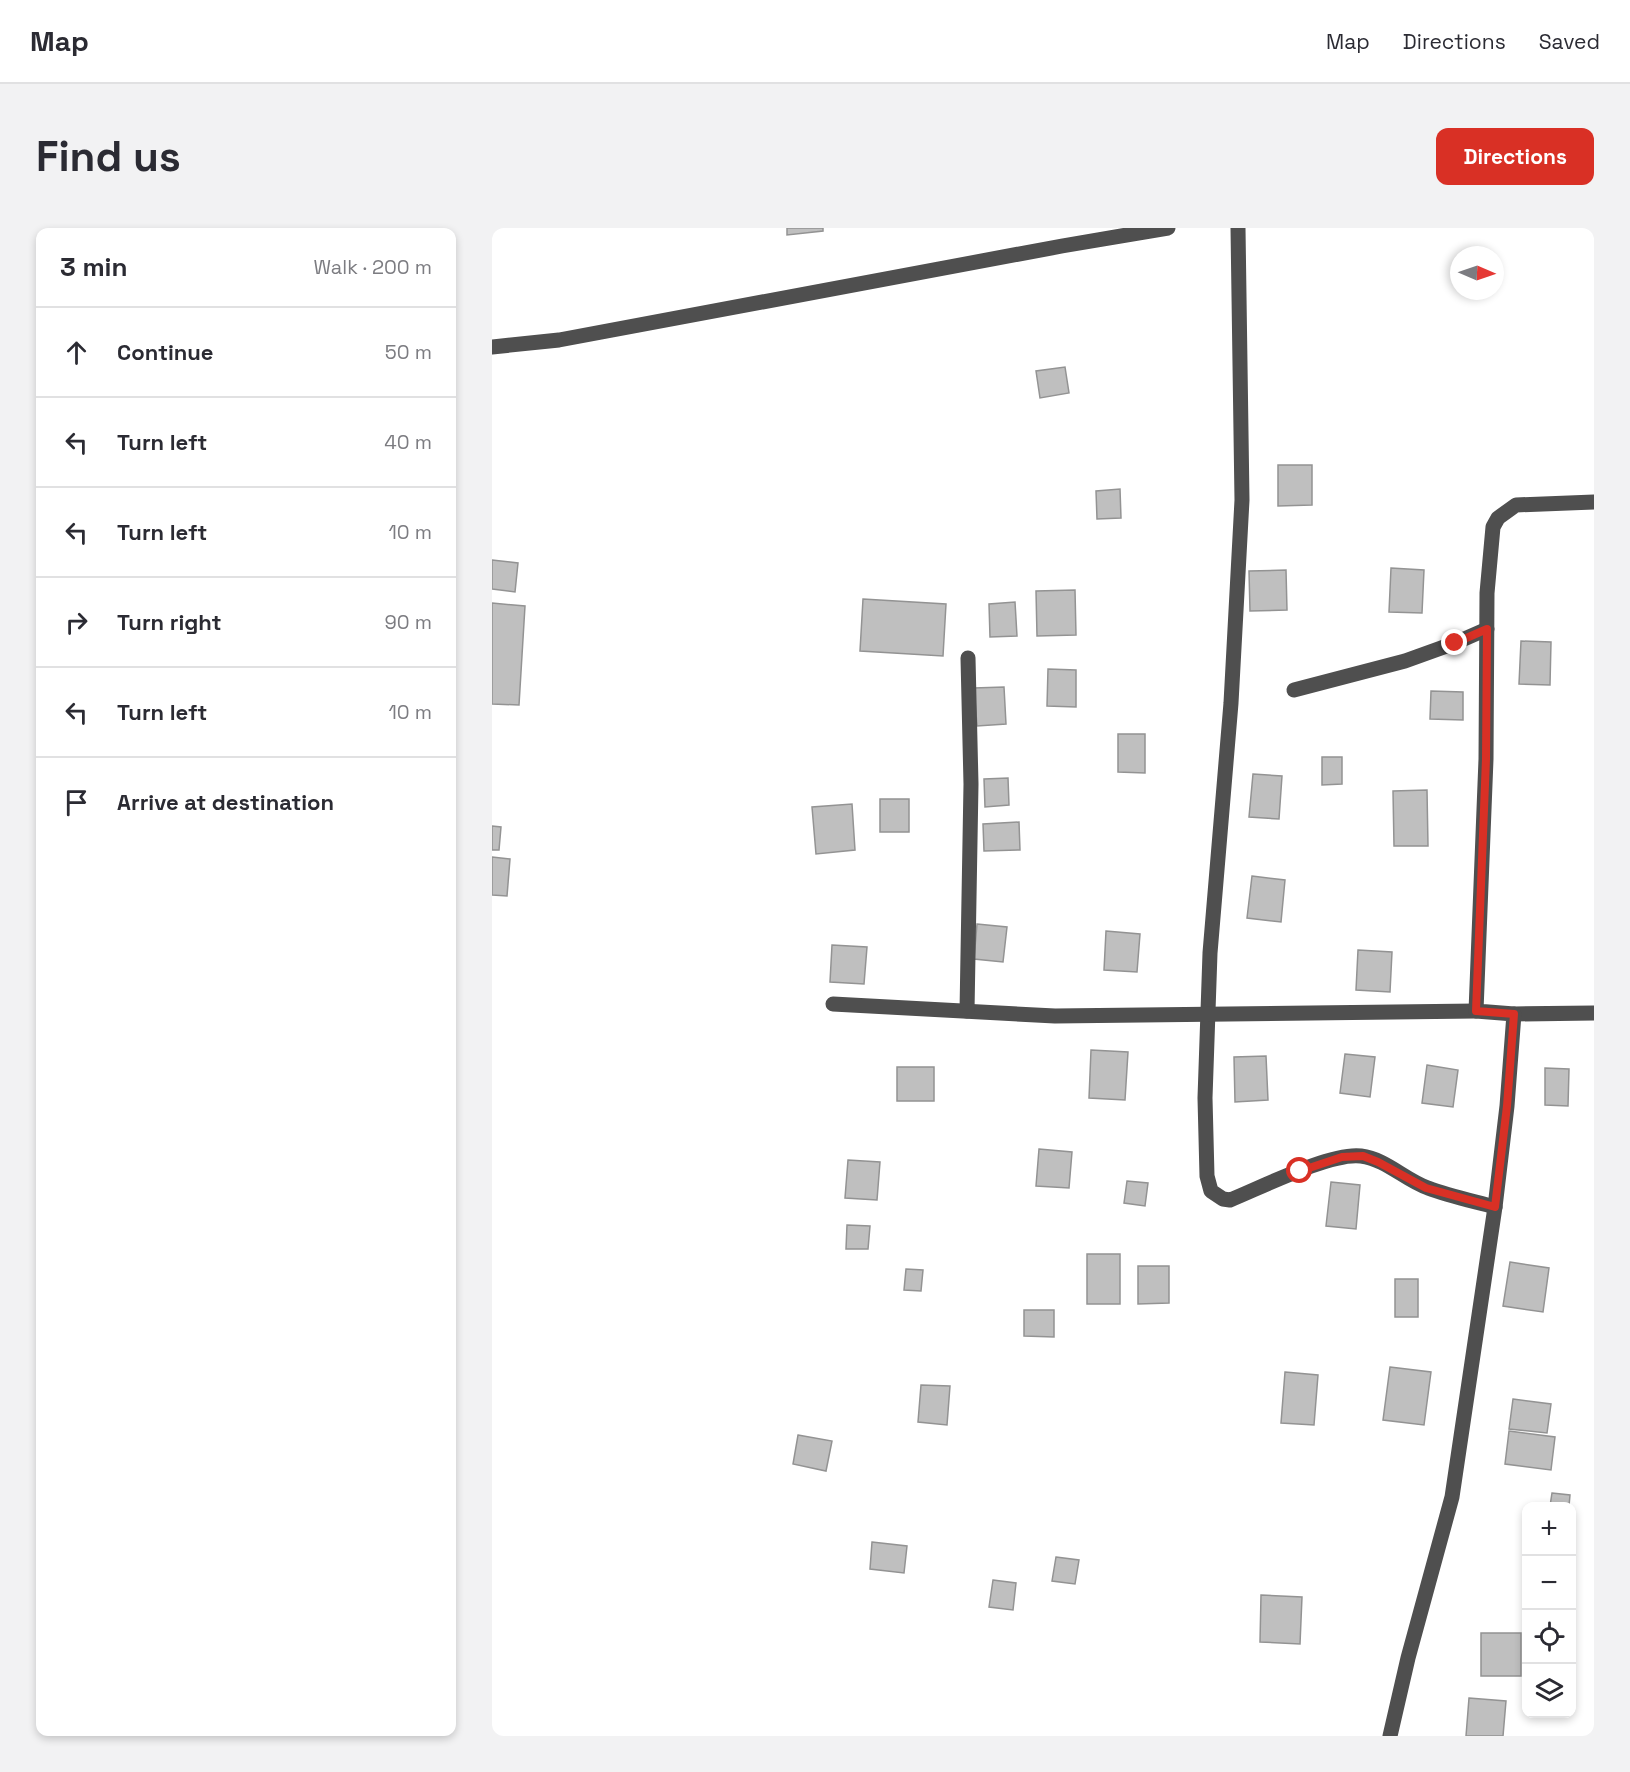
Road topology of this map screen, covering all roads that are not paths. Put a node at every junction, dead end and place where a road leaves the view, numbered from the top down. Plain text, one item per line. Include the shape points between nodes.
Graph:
1 (1168, 228) edge
2 (1238, 228) edge
3 (492, 347) edge
4 (1594, 502) edge
5 (1487, 629) junction
6 (968, 657) dead end
7 (1294, 690) dead end
8 (833, 1005) dead end
9 (967, 1011) junction
10 (1476, 1011) junction
11 (1594, 1013) edge
12 (1207, 1014) junction
13 (1514, 1014) junction
14 (1495, 1207) junction
15 (1390, 1736) edge

1 - 3 street via 560,340
2 - 12 street via 1242,500
4 - 5 street via 1516,505 1498,518 1490,560
5 - 7 street via 1405,662
5 - 10 street
6 - 9 street via 971,784
8 - 9 street
9 - 12 street via 1055,1016
10 - 12 street
10 - 13 street
11 - 13 street
12 - 14 street via 1206,1161 1209,1184 1216,1196 1230,1200 1342,1157 1363,1156 1426,1188
13 - 14 street
14 - 15 street via 1452,1497

